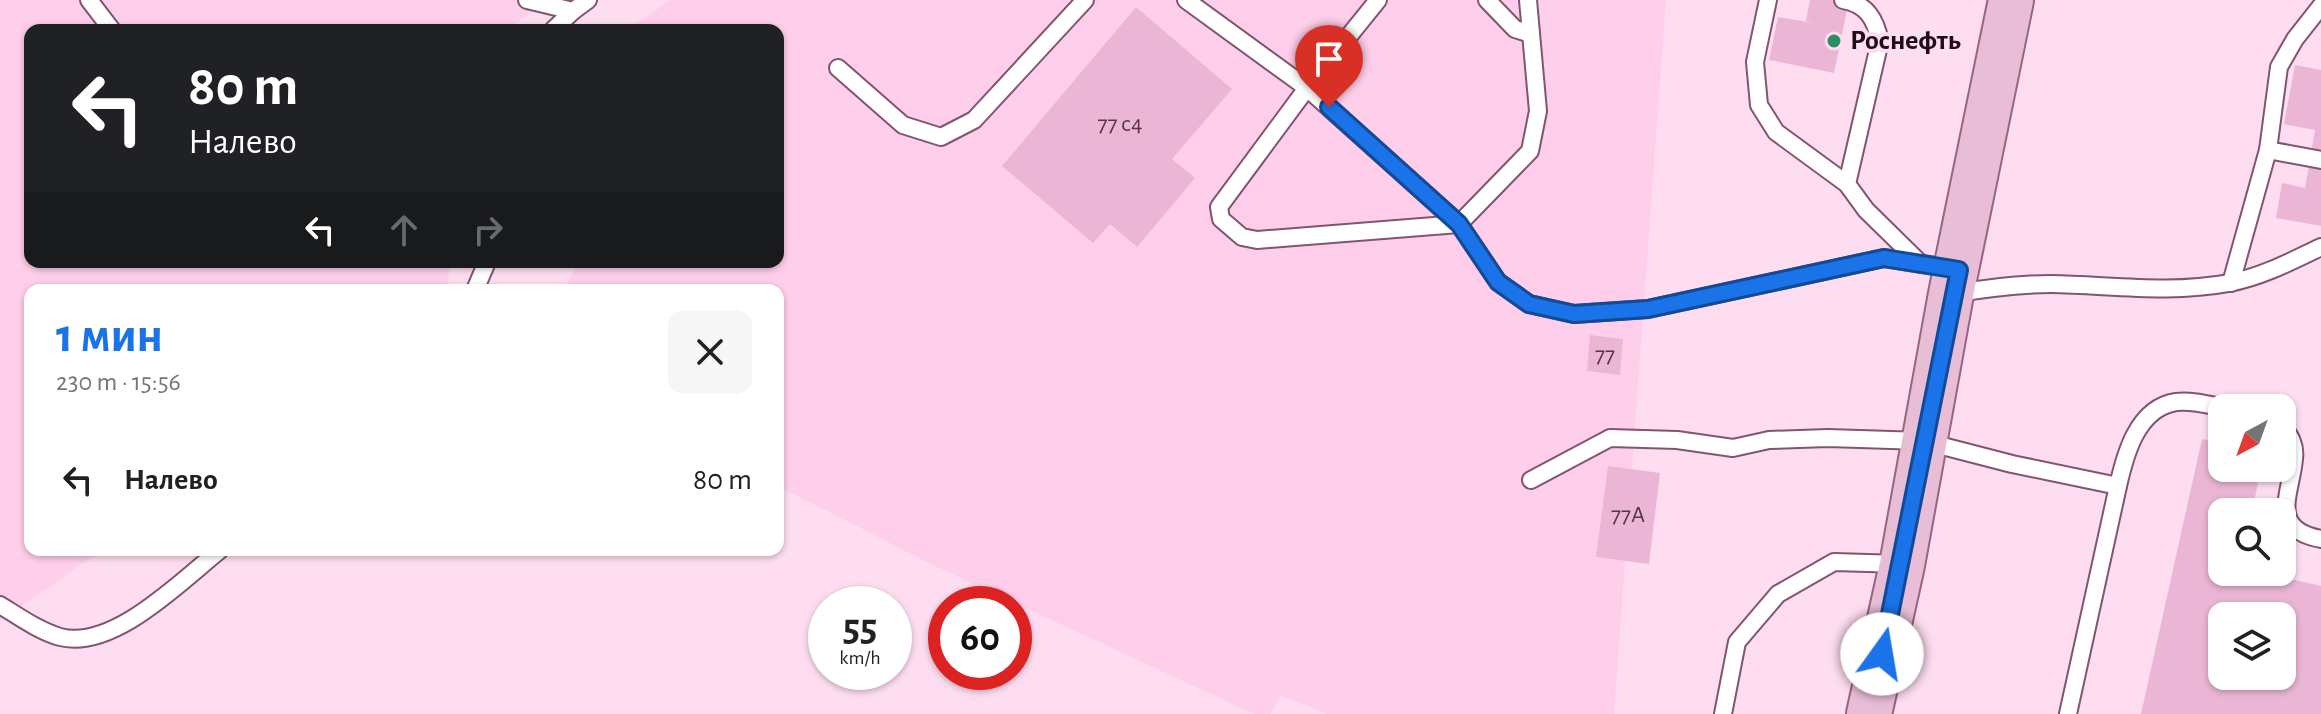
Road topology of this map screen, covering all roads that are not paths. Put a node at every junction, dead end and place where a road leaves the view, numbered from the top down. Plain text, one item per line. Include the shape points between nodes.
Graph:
1 (89, 0) edge
2 (527, 0) edge
3 (588, 0) edge
4 (1085, 0) edge
5 (1186, 0) edge
6 (1378, 0) edge
7 (1487, 0) edge
8 (1528, 0) edge
9 (1768, 0) edge
10 (1843, 0) edge
11 (2011, 0) edge
12 (2321, 6) edge
13 (573, 11) junction
14 (107, 24) edge
15 (559, 24) edge
16 (1531, 34) junction
17 (838, 68) dead end
18 (1307, 88) junction
19 (2268, 150) junction
20 (2321, 160) edge
21 (1847, 184) junction
22 (1459, 224) junction
23 (2321, 247) edge
24 (1944, 276) junction
25 (2231, 283) junction
26 (2208, 405) edge
27 (1923, 441) junction
28 (1531, 480) dead end
29 (2289, 482) edge
30 (2118, 486) junction
31 (2321, 539) edge
32 (212, 556) edge
33 (1902, 565) junction
34 (0, 605) edge
35 (1723, 714) edge
36 (1869, 714) edge
37 (2068, 714) edge

1 - 14 lane
2 - 13 lane
3 - 13 lane
4 - 17 lane via 974,120 941,137 903,125
5 - 18 lane
6 - 18 lane
7 - 16 lane via 1515,29
8 - 16 lane
9 - 21 lane via 1755,62 1759,105 1776,132
10 - 21 lane via 1857,3 1875,20 1880,41
11 - 24 main road
12 - 19 lane via 2279,67
13 - 15 lane
16 - 22 lane via 1538,111 1530,151
18 - 22 lane
18 - 22 lane via 1219,207 1230,230 1257,240
19 - 20 lane
19 - 25 lane
21 - 24 lane via 1866,210
22 - 24 lane via 1498,282 1529,304 1574,314 1648,309 1884,258
23 - 25 lane
24 - 25 lane via 2003,286 2169,290
24 - 27 main road
26 - 30 lane via 2173,402 2157,410 2127,448
27 - 28 lane via 1769,440 1733,448 1610,438
27 - 30 lane
27 - 33 main road
29 - 31 lane via 2286,515 2301,532
30 - 37 lane
32 - 34 lane via 125,624 94,638 61,637
33 - 35 lane via 1834,562 1778,594 1737,642
33 - 36 main road

